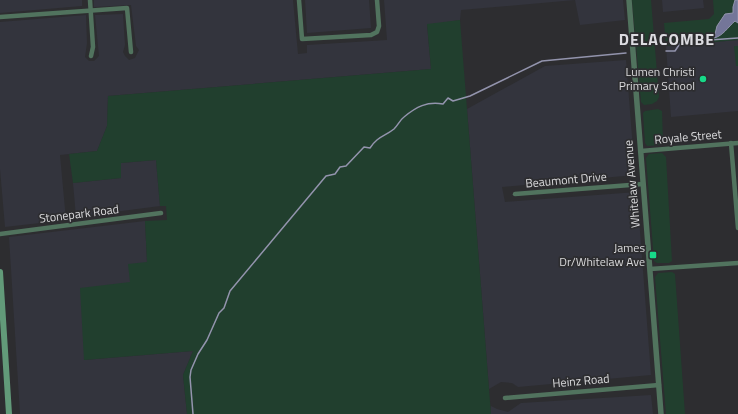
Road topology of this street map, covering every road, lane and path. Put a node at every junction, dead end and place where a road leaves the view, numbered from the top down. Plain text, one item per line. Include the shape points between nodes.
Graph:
1 (90, 0) edge
2 (299, 0) edge
3 (377, 0) edge
4 (629, 0) edge
5 (90, 11) junction
6 (0, 17) edge
7 (131, 52) dead end
8 (91, 56) dead end
9 (731, 143) junction
10 (738, 143) edge
11 (641, 151) junction
12 (643, 184) junction
13 (515, 194) dead end
14 (161, 213) dead end
15 (738, 228) edge
16 (0, 234) edge
17 (738, 263) edge
18 (650, 269) junction
19 (0, 272) edge
20 (2, 322) edge
21 (0, 336) edge
22 (6, 378) junction
23 (659, 384) junction
24 (506, 398) dead end
25 (9, 414) edge
26 (661, 414) edge

1 - 5 street
2 - 3 street via 302,40 371,35 377,32
4 - 11 street, Whitelaw Avenue
5 - 6 street
5 - 7 street via 127,8
5 - 8 street via 93,47
9 - 10 street, Royale Street
9 - 11 street, Royale Street
9 - 15 street
11 - 12 street, Whitelaw Avenue
12 - 13 street, Beaumont Drive
12 - 18 street, Whitelaw Avenue
14 - 16 street, Stonepark Road
17 - 18 street
18 - 23 street, Whitelaw Avenue
19 - 20 main road
20 - 22 main road
21 - 22 main road
22 - 25 main road
23 - 24 street, Heinz Road
23 - 26 street, Whitelaw Avenue

